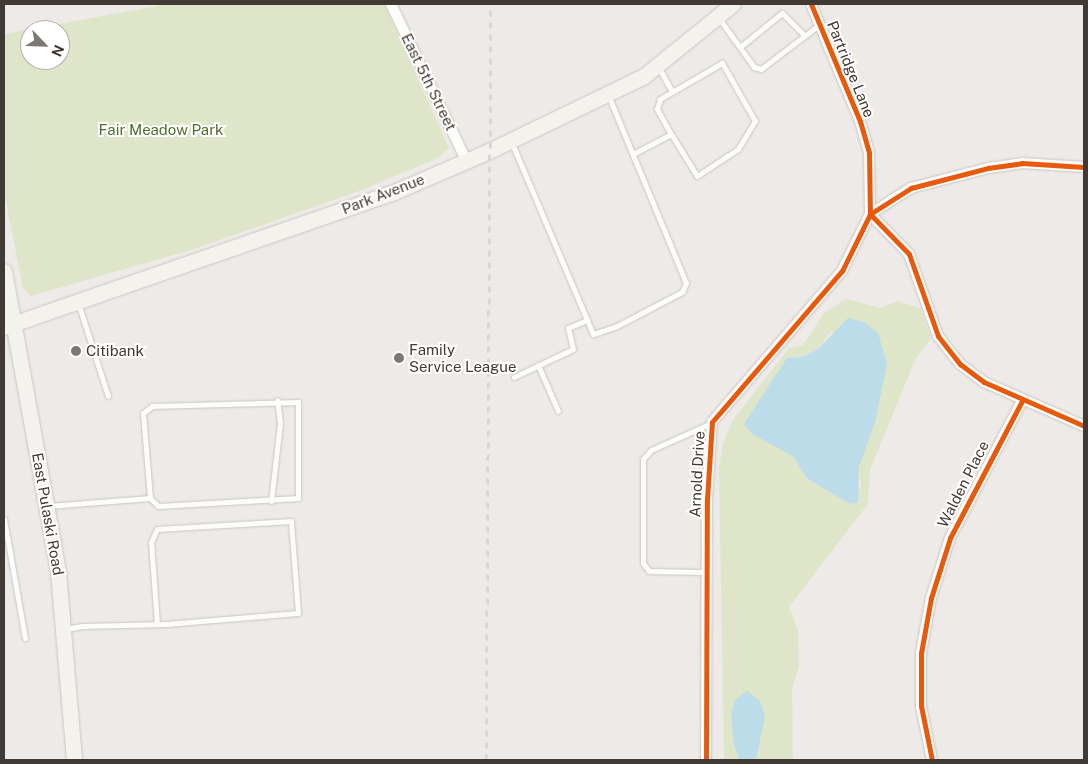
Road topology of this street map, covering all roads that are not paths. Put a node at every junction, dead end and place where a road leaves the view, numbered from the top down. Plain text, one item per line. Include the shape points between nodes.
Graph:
1 (392, 4) edge
2 (733, 4) edge
3 (811, 4) edge
4 (718, 17) junction
5 (820, 25) junction
6 (803, 34) junction
7 (740, 47) junction
8 (658, 66) junction
9 (672, 91) junction
10 (608, 95) junction
11 (671, 134) junction
12 (511, 140) junction
13 (633, 154) junction
14 (466, 160) junction
15 (1084, 167) edge
16 (870, 214) junction
17 (4, 271) edge
18 (78, 302) junction
19 (587, 320) junction
20 (8, 325) edge
21 (91, 343) dead end
22 (94, 353) dead end
23 (538, 365) junction
24 (514, 377) dead end
25 (108, 396) dead end
26 (277, 400) junction
27 (1022, 401) junction
28 (558, 411) dead end
29 (712, 422) junction
30 (1084, 426) edge
31 (150, 498) junction
32 (271, 501) junction
33 (48, 506) junction
34 (4, 518) edge
35 (706, 572) junction
36 (157, 623) junction
37 (65, 629) junction
38 (25, 638) dead end
39 (74, 760) edge
40 (706, 760) edge
41 (932, 760) edge

1 - 14 street, East 5th Street
2 - 4 main road, Park Avenue
3 - 5 street, Partridge Lane
4 - 7 lane
4 - 8 main road, Park Avenue
5 - 6 lane
5 - 16 street, Partridge Lane via 869,153
6 - 7 lane via 782,13
6 - 7 lane via 762,69 754,67
8 - 9 lane
8 - 10 main road, Park Avenue
9 - 11 lane via 657,104
9 - 11 lane via 722,63 755,121 738,149 697,176
10 - 12 main road, Park Avenue
10 - 13 lane
11 - 13 lane
12 - 14 main road, Park Avenue
12 - 19 lane
13 - 19 lane via 686,288 598,334
14 - 18 main road, Park Avenue via 392,193
15 - 16 street via 1022,163 988,168 911,188
16 - 27 street via 909,254 938,336 960,364
16 - 29 street, Arnold Drive via 842,272
17 - 20 main road, East Pulaski Road
18 - 20 main road, Park Avenue
18 - 21 lane
19 - 23 lane via 568,328 573,349
20 - 33 main road, East Pulaski Road
22 - 25 lane
23 - 24 lane
23 - 28 lane
26 - 31 lane via 152,406 143,414
26 - 32 lane via 280,422
26 - 32 lane via 298,402 298,498
27 - 30 street
27 - 41 street, Walden Place via 950,538 931,598 921,653 921,706
29 - 35 street, Arnold Drive
29 - 35 lane via 651,450 643,458 643,563 649,571
31 - 32 lane via 158,506
31 - 33 lane
33 - 37 main road, East Pulaski Road
34 - 38 lane
35 - 40 street, Arnold Drive
36 - 36 lane via 298,613 292,521 157,529 151,542
36 - 37 lane
37 - 39 main road, East Pulaski Road

